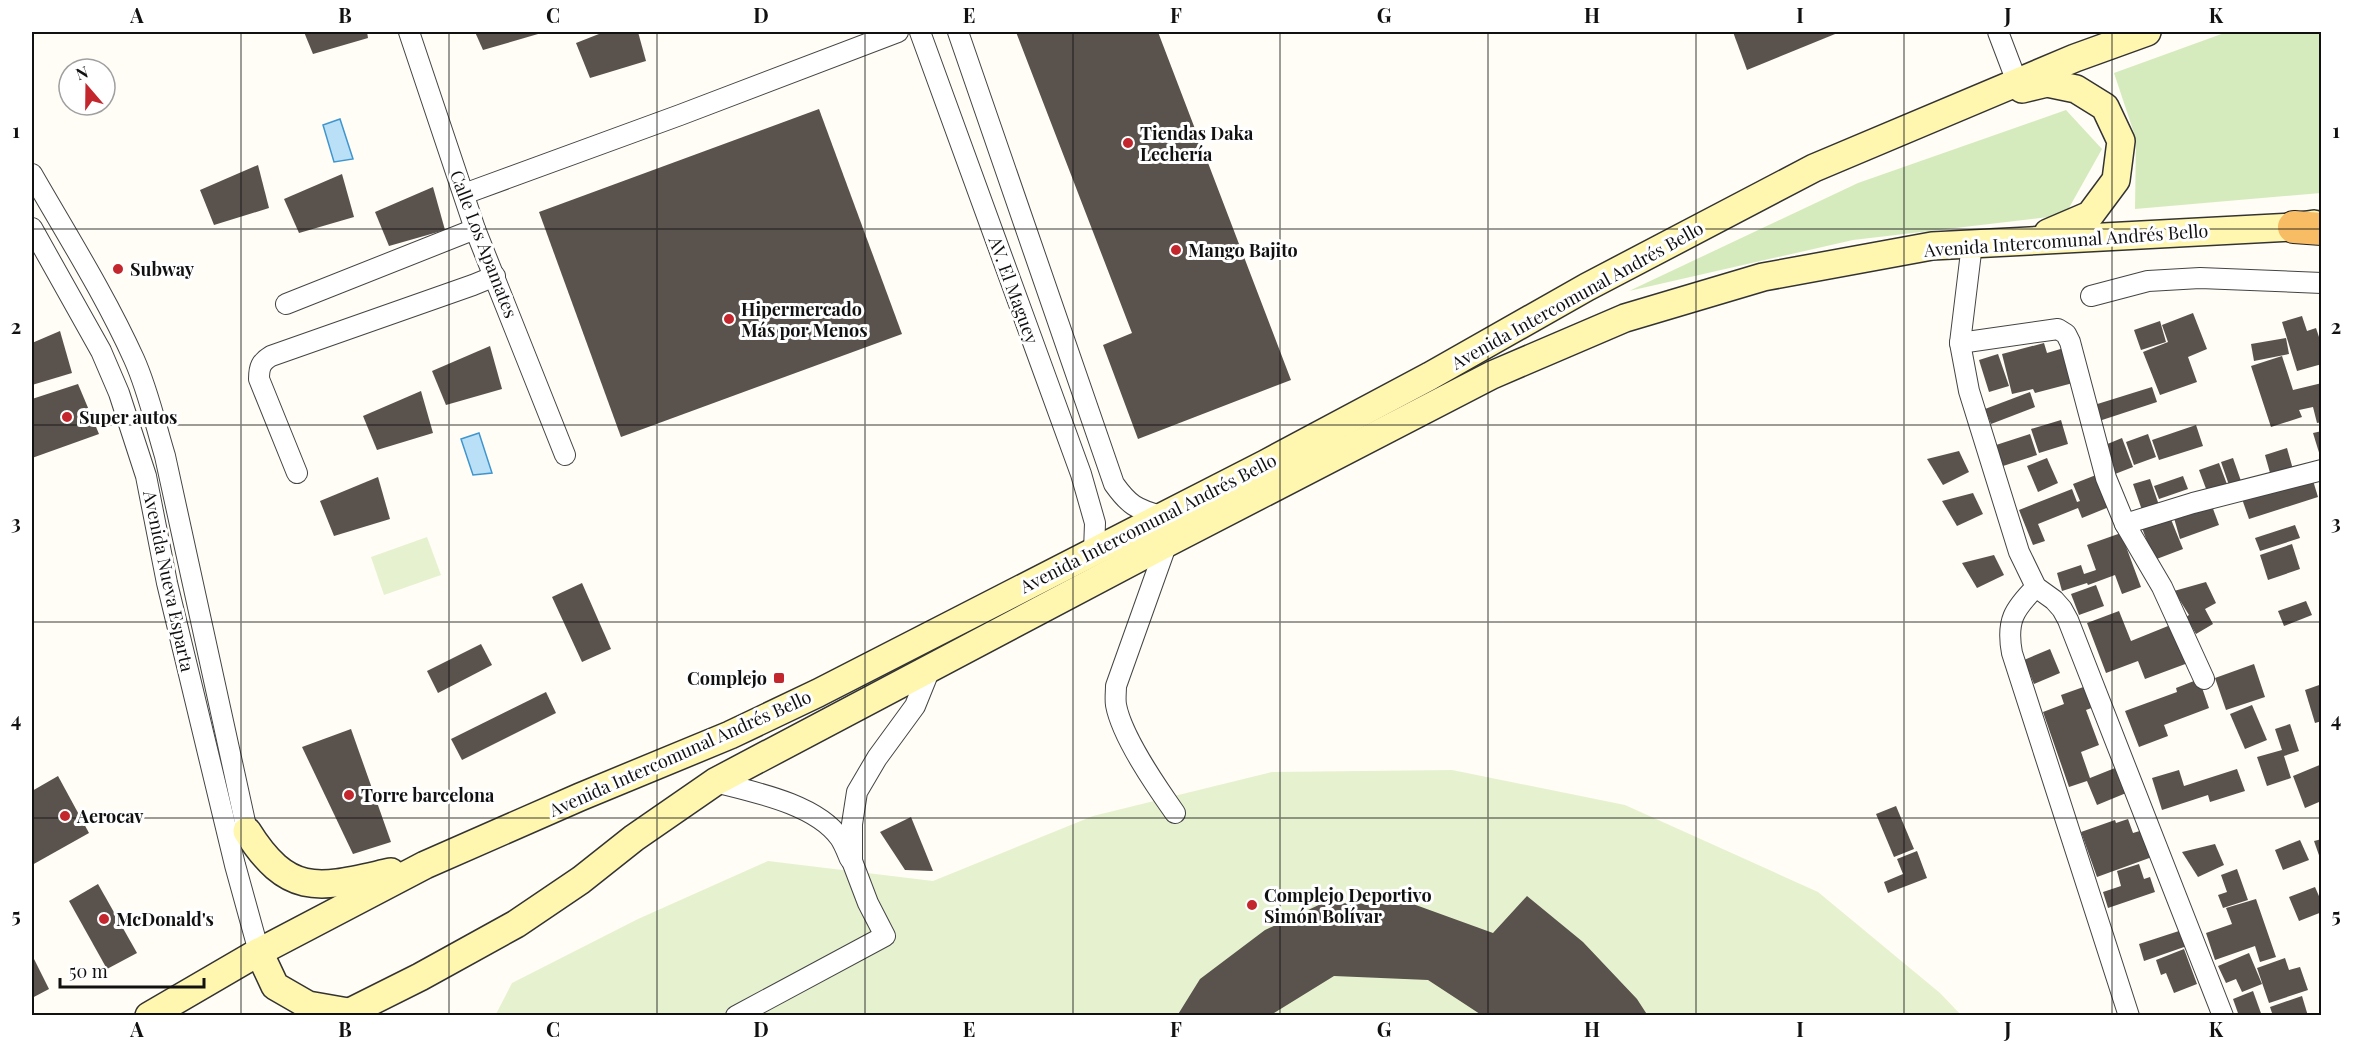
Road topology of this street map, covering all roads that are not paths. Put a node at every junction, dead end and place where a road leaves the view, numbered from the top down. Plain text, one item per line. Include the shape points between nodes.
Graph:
1 (409, 32) edge
2 (898, 32) edge
3 (920, 32) edge
4 (958, 32) edge
5 (1998, 32) edge
6 (2147, 32) edge
7 (2017, 82) junction
8 (1970, 102) junction
9 (32, 174) edge
10 (464, 194) junction
11 (2313, 226) edge
12 (32, 228) edge
13 (475, 229) junction
14 (2021, 241) junction
15 (1972, 244) junction
16 (495, 276) junction
17 (2322, 283) edge
18 (2091, 296) dead end
19 (286, 304) dead end
20 (1960, 343) junction
21 (565, 454) dead end
22 (2322, 470) edge
23 (297, 473) dead end
24 (1161, 516) junction
25 (2125, 524) junction
26 (1167, 543) junction
27 (1094, 551) junction
28 (2036, 587) junction
29 (930, 669) junction
30 (2204, 679) dead end
31 (715, 782) junction
32 (1175, 813) dead end
33 (247, 831) joint
34 (852, 861) junction
35 (425, 865) junction
36 (259, 952) junction
37 (345, 1014) edge
38 (149, 1016) edge
39 (736, 1016) edge
40 (2129, 1016) edge
41 (2223, 1016) edge

1 - 10 street, Calle Los Apamates
2 - 10 street via 676,108
3 - 27 street, AV. El Maguey via 1081,474 1095,523
4 - 24 street, AV. El Maguey via 1114,484 1136,509
5 - 7 street
6 - 7 main road, Avenida Intercomunal Andrés Bello
7 - 8 main road, Avenida Intercomunal Andrés Bello
8 - 14 main road via 2047,83 2076,89 2105,107 2121,141 2116,180 2090,215
8 - 24 main road, Avenida Intercomunal Andrés Bello via 1814,168 1587,287 1380,403
9 - 33 street, Avenida Nueva Esparta via 112,311 148,397 165,456
10 - 13 street, Calle Los Apamates
11 - 14 main road, Avenida Intercomunal Andrés Bello
12 - 36 street, Avenida Nueva Esparta via 101,351 146,476 167,583
13 - 16 street, Calle Los Apamates
13 - 19 street
14 - 15 main road, Avenida Intercomunal Andrés Bello
15 - 20 street
15 - 26 main road, Avenida Intercomunal Andrés Bello via 1932,246 1763,277 1625,318 1492,375
16 - 21 street, Calle Los Apamates
16 - 23 street via 262,362 259,379
17 - 18 street via 2148,281
20 - 25 street via 2058,329 2066,334 2106,478
20 - 28 street via 1969,391 2016,542
22 - 25 street
24 - 27 main road, Avenida Intercomunal Andrés Bello
25 - 30 street via 2162,587
26 - 29 main road, Avenida Intercomunal Andrés Bello
26 - 32 street via 1116,686 1116,705 1148,774
27 - 35 main road, Avenida Intercomunal Andrés Bello via 750,726
28 - 40 street via 2019,604 2013,617 2009,628 2012,653
28 - 41 street via 2054,600 2068,620
29 - 31 main road, Avenida Intercomunal Andrés Bello
29 - 34 street via 915,706 857,792
31 - 34 street via 772,796 818,818 839,837
31 - 37 main road, Avenida Intercomunal Andrés Bello via 516,924
33 - 35 main road via 273,864 297,881 329,886
34 - 39 street via 885,936
35 - 36 main road, Avenida Intercomunal Andrés Bello
36 - 37 main road via 275,986 308,1005
36 - 38 main road, Avenida Intercomunal Andrés Bello

